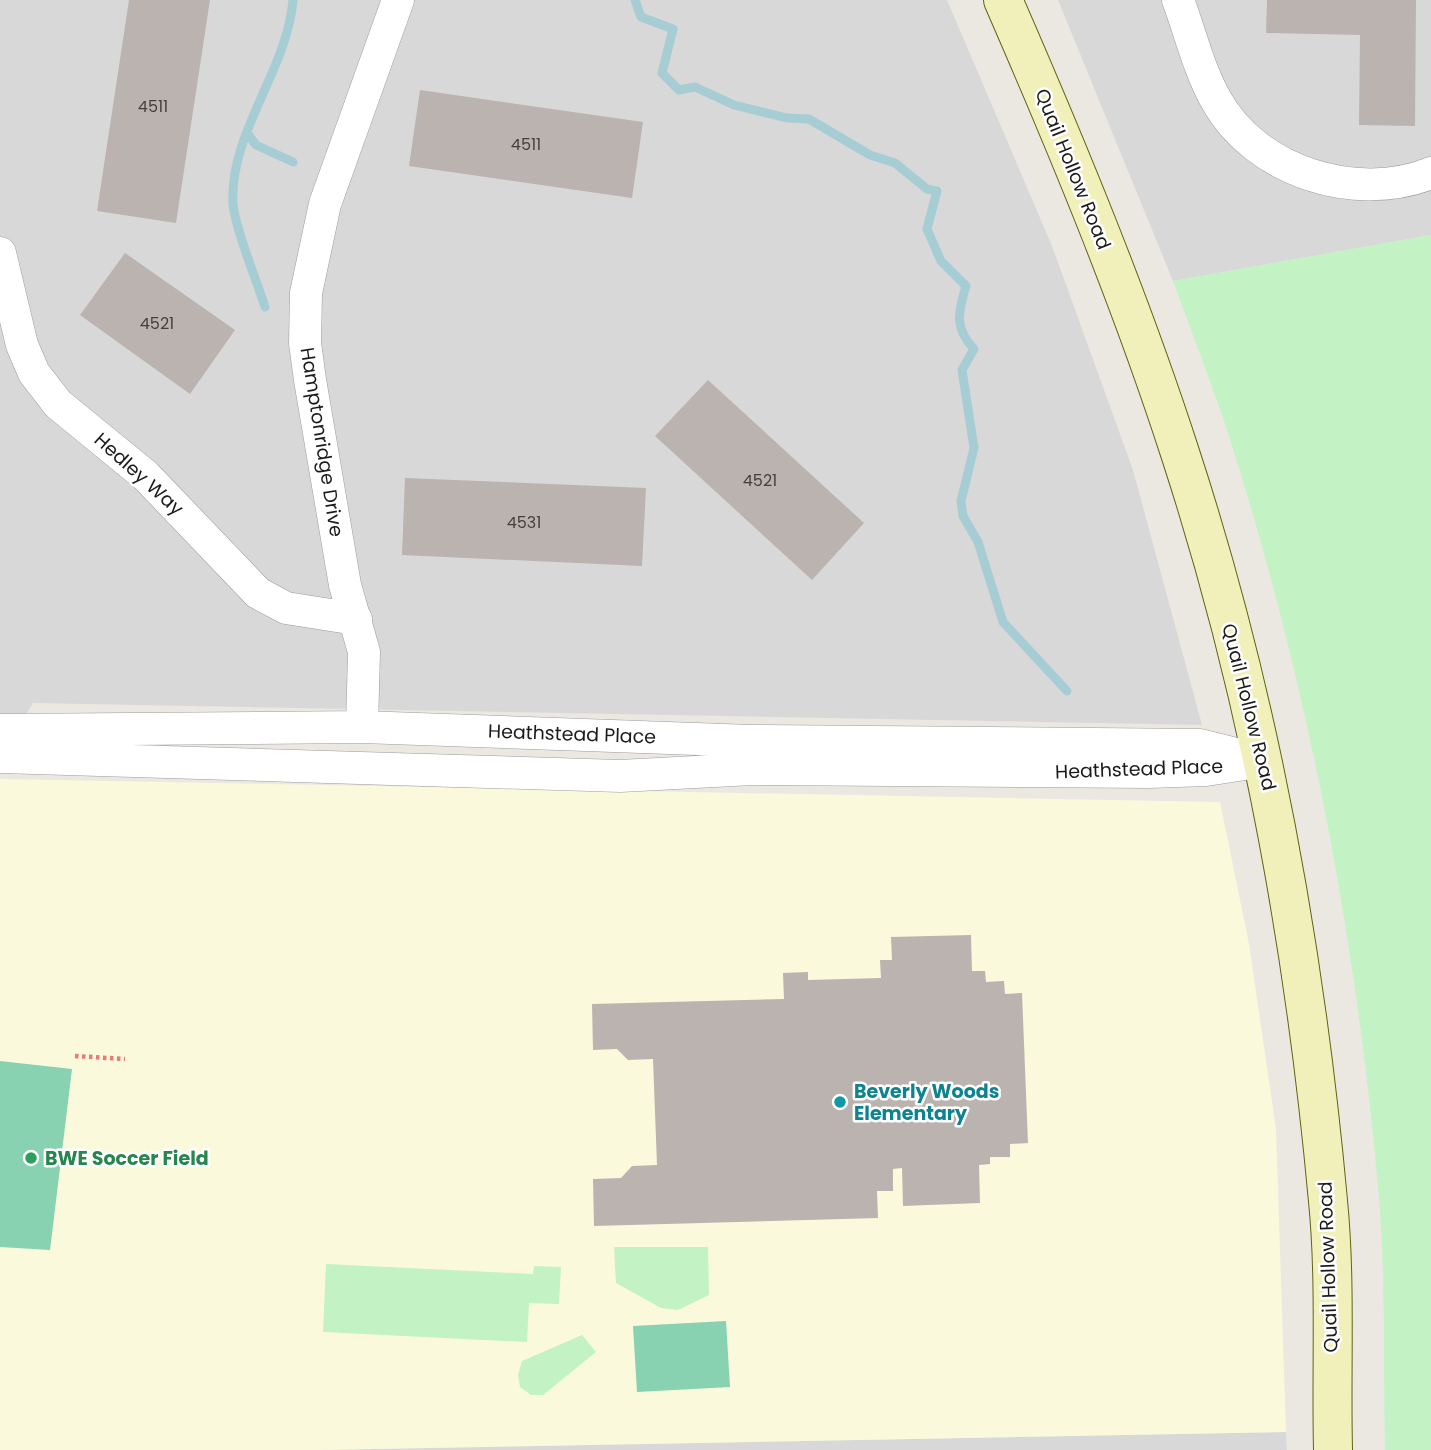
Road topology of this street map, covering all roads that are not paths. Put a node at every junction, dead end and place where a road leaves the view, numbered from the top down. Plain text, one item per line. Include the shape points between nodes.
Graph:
1 (398, 0) edge
2 (1003, 0) edge
3 (1178, 0) edge
4 (1431, 173) edge
5 (0, 253) edge
6 (356, 619) junction
7 (362, 727) junction
8 (0, 730) edge
9 (0, 757) edge
10 (1264, 761) junction
11 (1333, 1450) edge

1 - 6 street, Hamptonridge Drive via 325,204 306,293 310,380 345,585
2 - 10 main road, Quail Hollow Road via 1100,230 1181,456
3 - 4 street via 1215,99 1234,127 1259,150 1309,175 1345,183 1384,184
5 - 6 street, Hedley Way via 22,345 34,373 58,404 146,476 258,593 286,608
6 - 7 street, Hamptonridge Drive via 364,652
7 - 8 street, Heathstead Place
7 - 10 street, Heathstead Place via 752,741 1200,745
9 - 10 street, Heathstead Place via 621,776 752,769 1206,770
10 - 11 main road, Quail Hollow Road via 1306,1004 1329,1206

